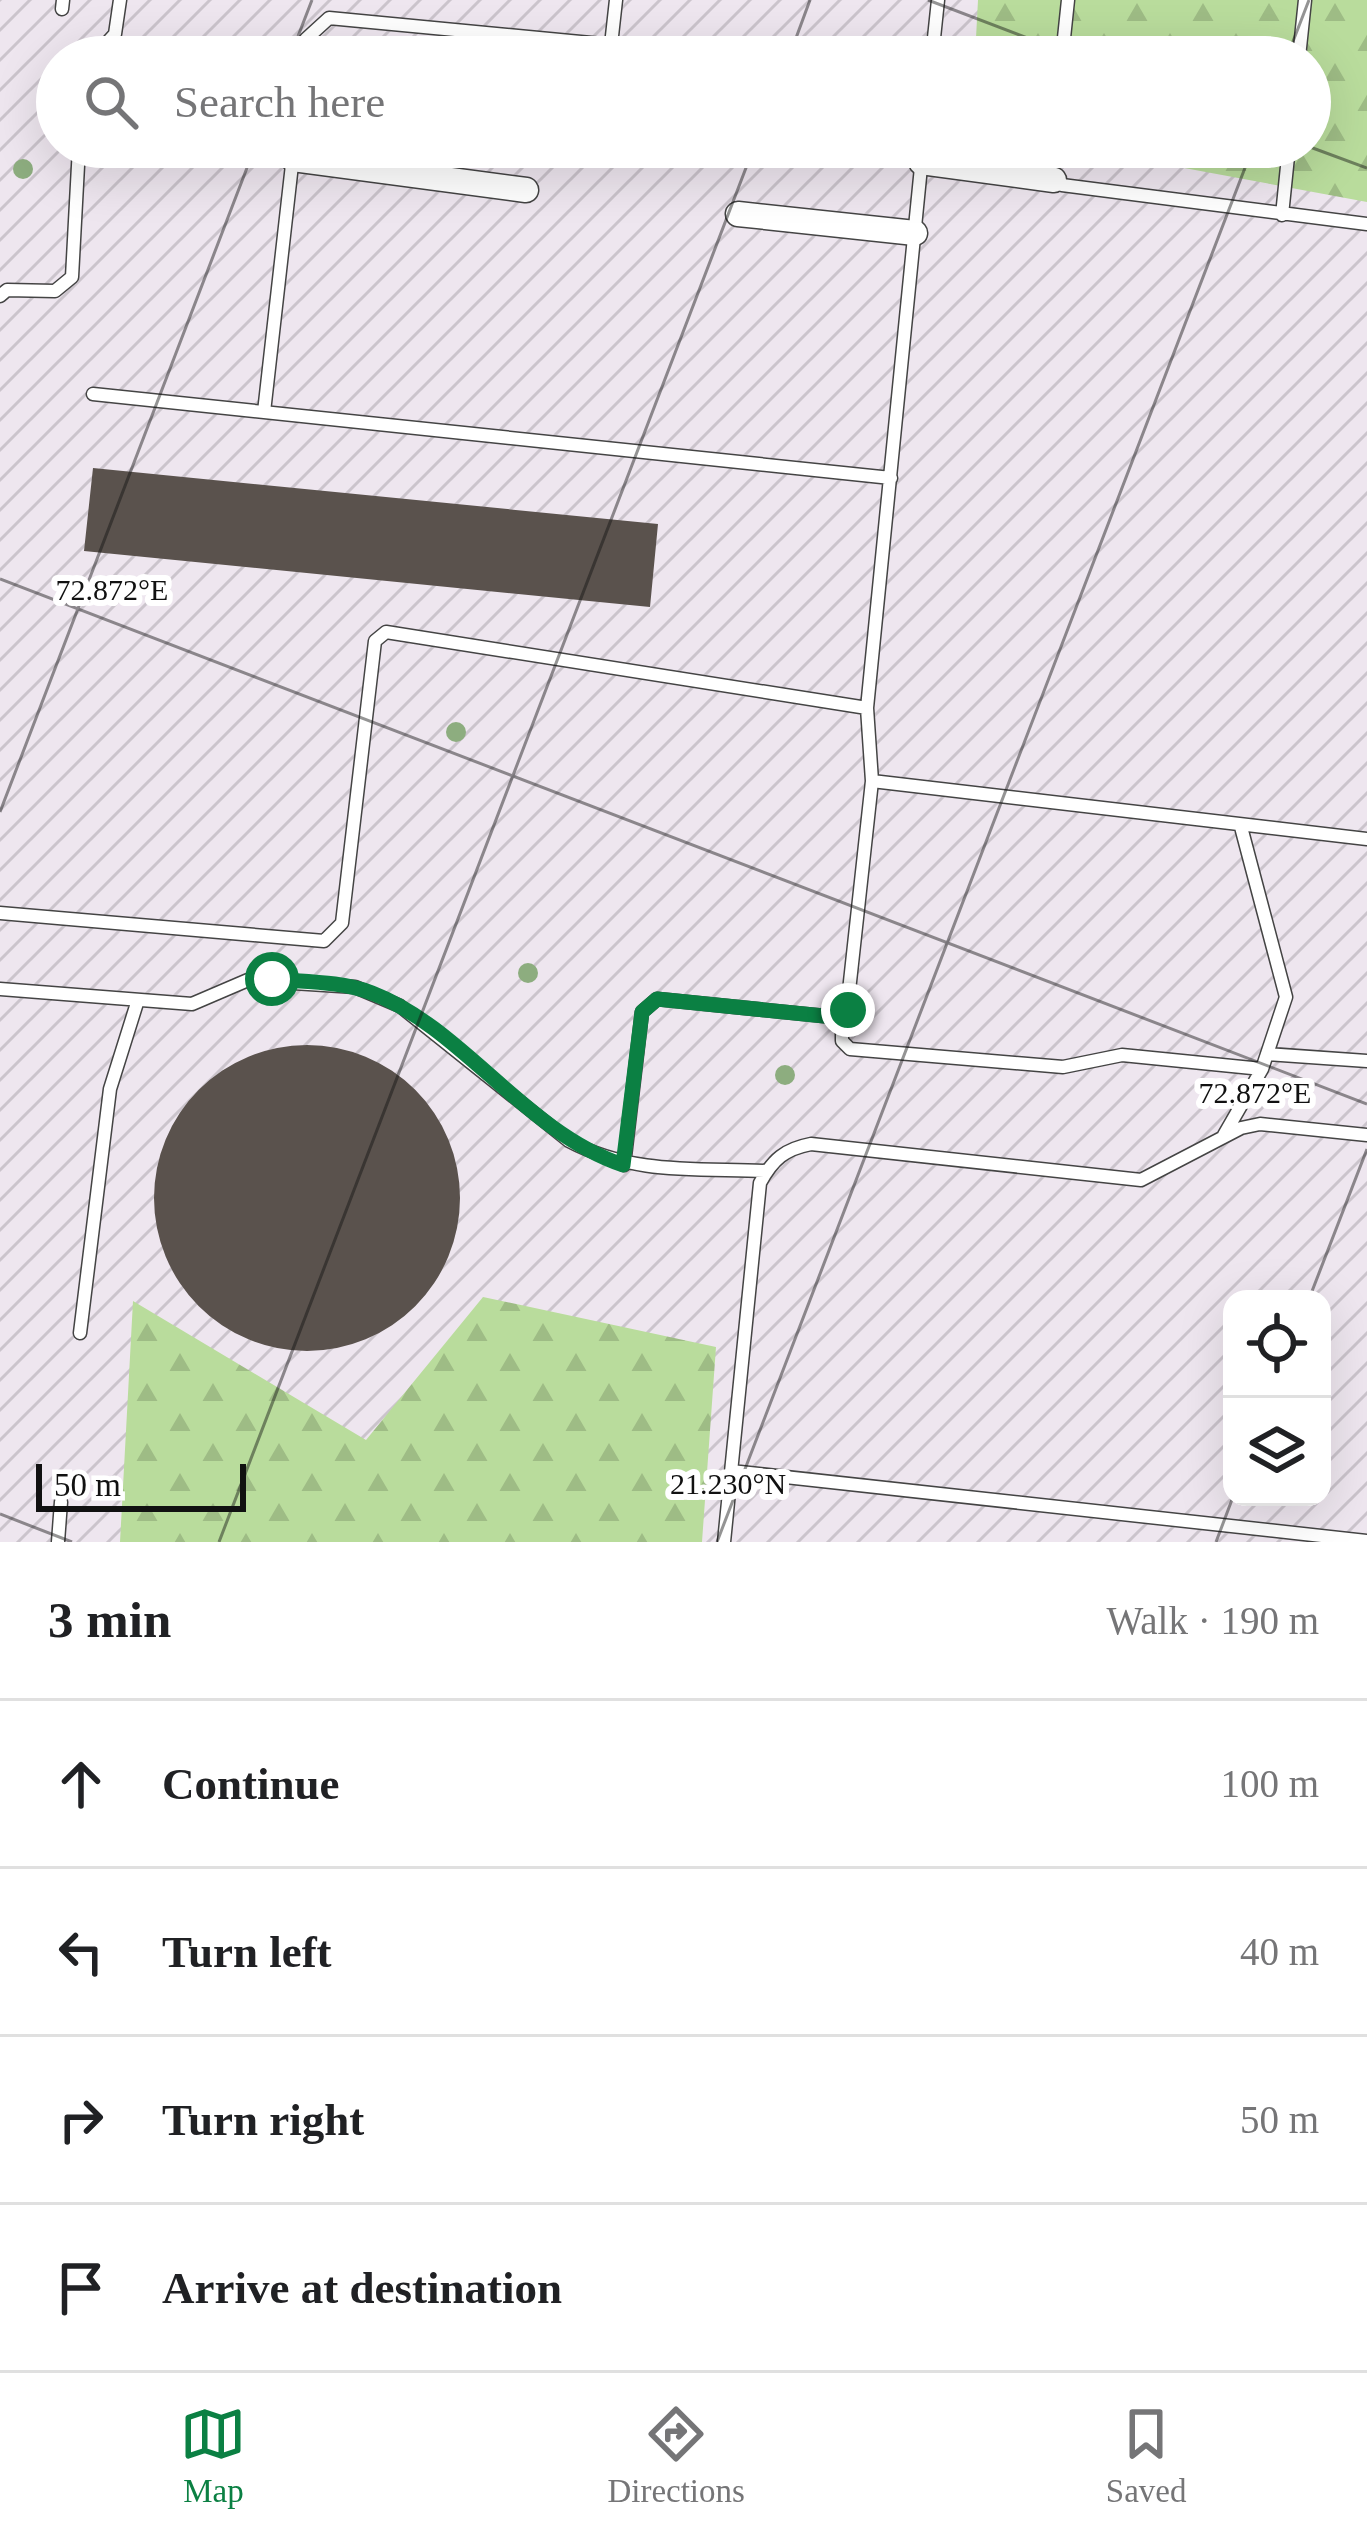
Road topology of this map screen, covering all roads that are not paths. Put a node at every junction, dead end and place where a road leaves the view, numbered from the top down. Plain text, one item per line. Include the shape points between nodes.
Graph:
1 (120, 0) edge
2 (616, 0) edge
3 (938, 0) edge
4 (1068, 0) edge
5 (1305, 0) edge
6 (113, 36) edge
7 (309, 36) edge
8 (520, 36) edge
9 (612, 36) edge
10 (934, 36) edge
11 (1064, 36) edge
12 (1301, 36) edge
13 (78, 168) edge
14 (291, 168) edge
15 (387, 168) edge
16 (921, 168) edge
17 (993, 168) edge
18 (1053, 168) edge
19 (1287, 168) edge
20 (1054, 180) junction
21 (526, 190) dead end
22 (738, 214) dead end
23 (1282, 215) junction
24 (1367, 224) edge
25 (915, 233) junction
26 (0, 296) edge
27 (92, 394) dead end
28 (264, 412) junction
29 (891, 478) junction
30 (867, 708) junction
31 (872, 781) junction
32 (1241, 827) junction
33 (1367, 839) edge
34 (0, 913) edge
35 (0, 989) edge
36 (137, 1004) junction
37 (842, 1015) junction
38 (1268, 1054) junction
39 (1367, 1061) edge
40 (1262, 1069) junction
41 (1367, 1135) edge
42 (1223, 1136) junction
43 (623, 1165) junction
44 (766, 1171) junction
45 (80, 1333) dead end
46 (731, 1472) junction
47 (61, 1502) dead end
48 (1367, 1541) edge
49 (58, 1542) edge
50 (724, 1542) edge

1 - 6 lane
2 - 9 lane
3 - 10 lane
4 - 11 lane
5 - 12 lane
7 - 8 lane via 329,17
13 - 26 lane via 72,277 55,291
14 - 28 lane
15 - 21 street
16 - 25 lane
17 - 20 street
18 - 20 lane
19 - 23 lane
20 - 23 lane
22 - 25 street
23 - 24 lane
25 - 29 lane
27 - 28 lane
28 - 29 lane
29 - 30 lane
30 - 31 lane
30 - 34 lane via 386,632 375,641 335,935 324,941
31 - 32 lane
31 - 37 lane
32 - 33 lane
32 - 38 lane via 1285,984 1284,1014
35 - 36 lane
36 - 43 lane via 192,1004 248,980 356,987 400,1006 569,1141
36 - 45 lane via 110,1089
37 - 40 lane via 850,1049 1063,1067 1122,1055
37 - 43 lane via 648,1004
38 - 39 lane
38 - 40 lane
40 - 42 lane
41 - 42 lane via 1260,1124
42 - 44 lane via 1141,1180 811,1144 790,1148
43 - 44 lane
44 - 46 lane
46 - 48 lane
46 - 50 lane
47 - 49 lane

